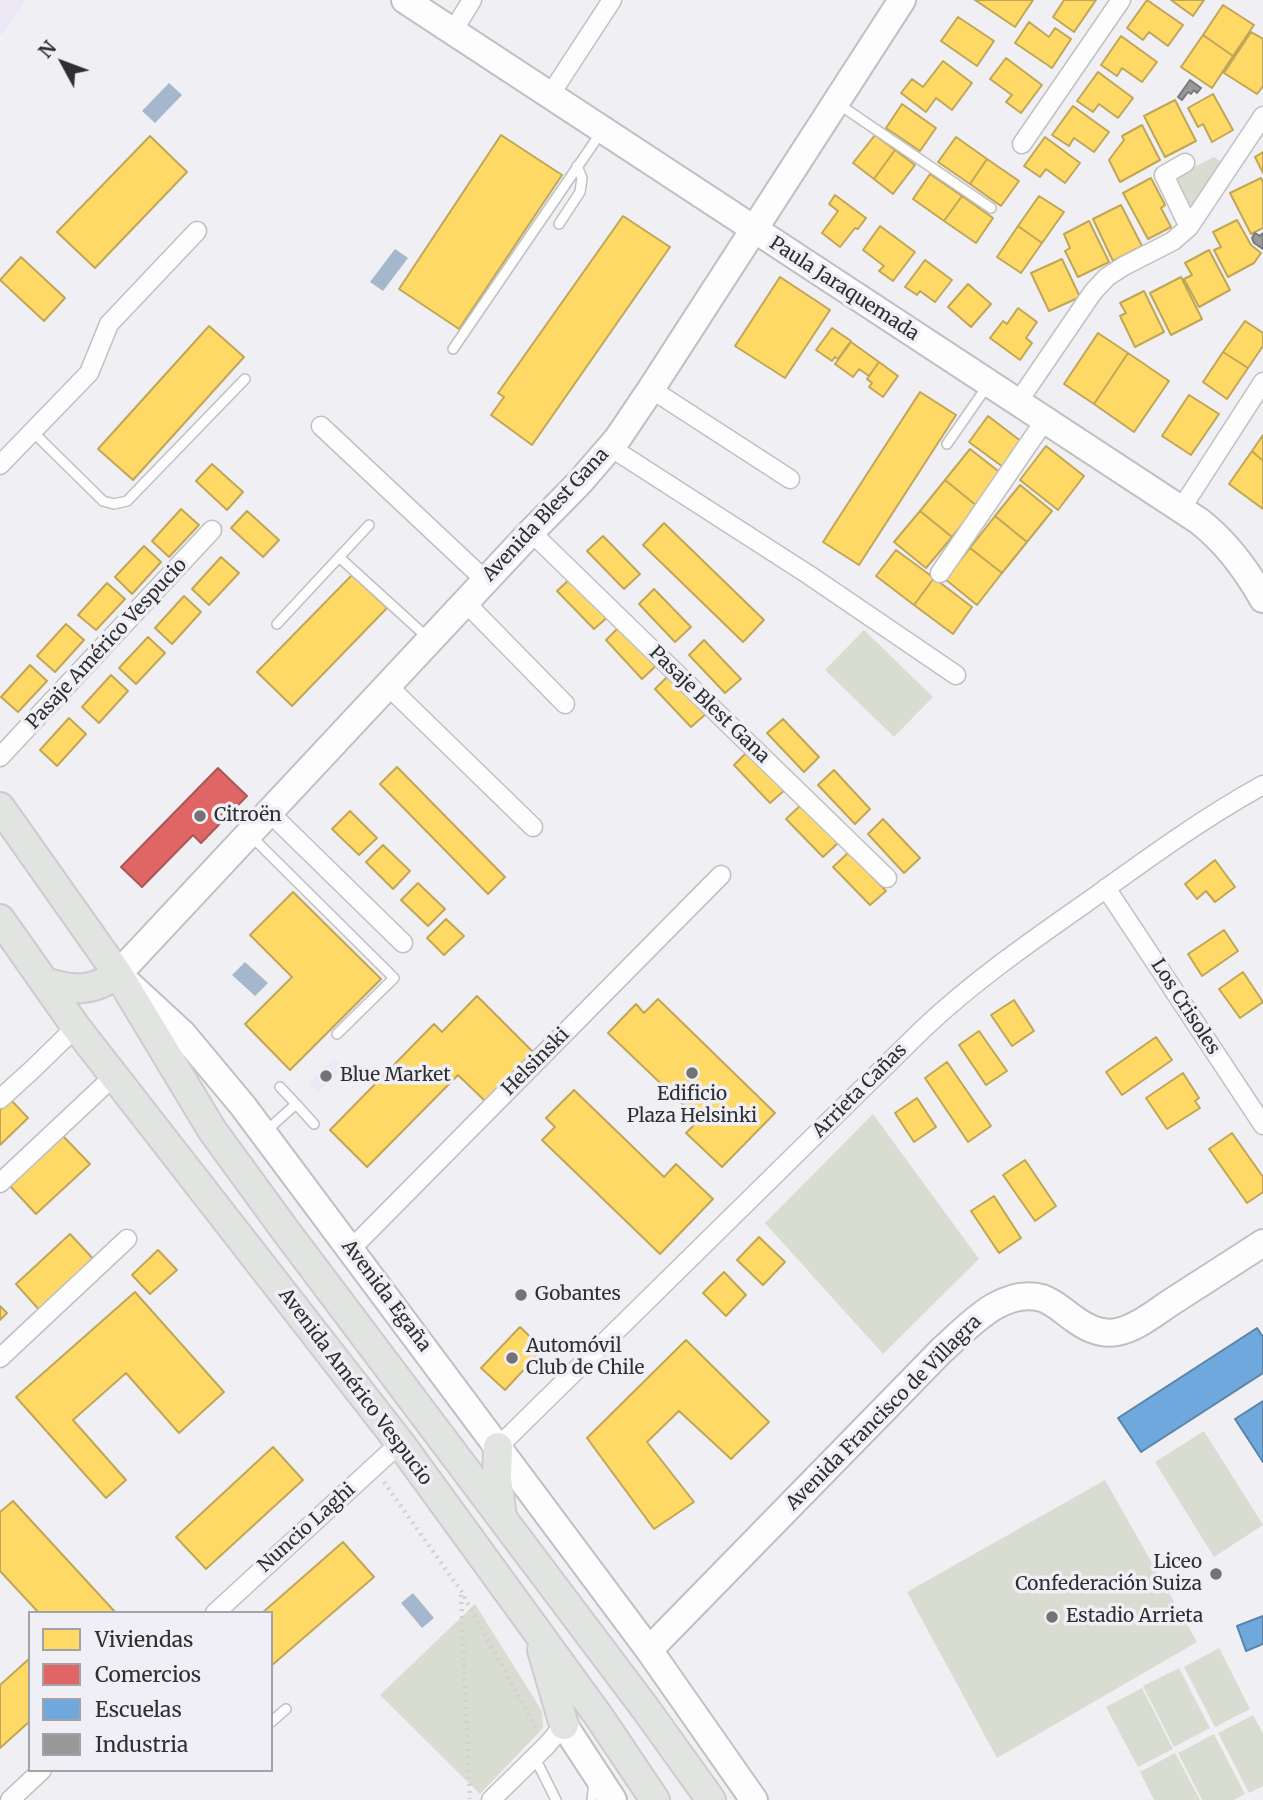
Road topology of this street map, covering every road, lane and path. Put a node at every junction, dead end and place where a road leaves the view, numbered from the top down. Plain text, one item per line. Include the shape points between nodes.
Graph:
1 (405, 0) edge
2 (472, 0) edge
3 (612, 0) edge
4 (902, 0) edge
5 (1121, 0) edge
6 (453, 31) junction
7 (550, 95) junction
8 (835, 102) junction
9 (1263, 116) edge
10 (603, 129) junction
11 (1022, 144) dead end
12 (1185, 163) dead end
13 (577, 166) junction
14 (991, 208) dead end
15 (559, 224) dead end
16 (1189, 227) junction
17 (753, 230) junction
18 (197, 231) dead end
19 (453, 349) dead end
20 (245, 379) dead end
21 (1263, 382) edge
22 (989, 383) junction
23 (652, 389) junction
24 (1018, 402) junction
25 (1045, 420) junction
26 (321, 426) dead end
27 (33, 432) junction
28 (947, 444) dead end
29 (610, 447) junction
30 (0, 465) edge
31 (790, 479) dead end
32 (1181, 509) junction
33 (369, 525) dead end
34 (212, 530) dead end
35 (531, 533) junction
36 (339, 557) junction
37 (940, 573) dead end
38 (485, 581) junction
39 (1263, 599) edge
40 (466, 603) junction
41 (277, 624) dead end
42 (430, 641) junction
43 (956, 675) dead end
44 (388, 686) junction
45 (565, 704) dead end
46 (0, 757) edge
47 (1263, 785) edge
48 (0, 807) edge
49 (269, 812) junction
50 (533, 827) dead end
51 (249, 834) junction
52 (721, 875) dead end
53 (887, 878) dead end
54 (1107, 888) junction
55 (4, 935) edge
56 (403, 943) dead end
57 (118, 974) junction
58 (45, 982) junction
59 (76, 1027) junction
60 (337, 1034) dead end
61 (114, 1076) junction
62 (280, 1087) dead end
63 (0, 1099) edge
64 (296, 1104) junction
65 (314, 1125) dead end
66 (1263, 1125) edge
67 (264, 1134) junction
68 (0, 1184) edge
69 (127, 1239) dead end
70 (1263, 1243) edge
71 (351, 1249) junction
72 (0, 1359) edge
73 (400, 1443) junction
74 (498, 1447) junction
75 (373, 1468) junction
76 (503, 1520) junction
77 (461, 1591) junction
78 (217, 1611) edge
79 (535, 1628) junction
80 (649, 1650) junction
81 (286, 1709) dead end
82 (273, 1721) edge
83 (548, 1743) junction
84 (40, 1772) edge
85 (595, 1773) junction
86 (10, 1800) edge
87 (470, 1800) edge
88 (491, 1800) edge
89 (555, 1800) edge
90 (592, 1800) edge
91 (613, 1800) edge
92 (655, 1800) edge
93 (711, 1800) edge
94 (754, 1800) edge

1 - 6 street, Paula Jaraquemada
2 - 6 street
3 - 7 street
4 - 8 street, Avenida Blest Gana
5 - 11 street
6 - 7 street, Paula Jaraquemada
7 - 10 street, Paula Jaraquemada
8 - 14 lane
8 - 17 street, Avenida Blest Gana
9 - 16 street
10 - 13 lane
10 - 17 street, Paula Jaraquemada
12 - 16 street via 1164,175
13 - 15 lane via 582,178 580,192
13 - 19 lane
16 - 24 street via 1173,241 1107,277
17 - 22 street, Paula Jaraquemada
17 - 23 street, Avenida Blest Gana
18 - 27 street via 109,324 89,373
20 - 27 lane via 127,501 103,501
21 - 32 street
22 - 24 street, Paula Jaraquemada
22 - 28 lane
23 - 29 street, Avenida Blest Gana
23 - 31 street
24 - 25 street, Paula Jaraquemada
25 - 32 street, Paula Jaraquemada
25 - 37 street
26 - 38 street
27 - 30 street
29 - 35 street, Avenida Blest Gana
29 - 43 street
32 - 39 street, Paula Jaraquemada via 1230,550
33 - 36 lane
34 - 46 street, Pasaje Américo Vespucio
35 - 38 street, Avenida Blest Gana
35 - 53 street, Pasaje Blest Gana
36 - 41 lane
36 - 42 lane
38 - 40 street, Avenida Blest Gana
40 - 42 street, Avenida Blest Gana
40 - 45 street
42 - 44 street, Avenida Blest Gana
44 - 49 street, Avenida Blest Gana
44 - 50 street
47 - 54 street, Arrieta Cañas via 1200,822
48 - 57 main road, Avenida Egaña
49 - 51 street, Avenida Blest Gana
49 - 56 street
51 - 57 street, Avenida Blest Gana
51 - 60 lane via 394,978
52 - 71 street, Helsinski
54 - 66 street, Los Crisoles
54 - 74 street, Arrieta Cañas via 988,972 942,1011
55 - 58 main road
57 - 58 main road via 83,989
57 - 67 street, Avenida Egaña via 183,1034
57 - 76 main road, Avenida Américo Vespucio via 212,1130
58 - 59 main road, Avenida Américo Vespucio
59 - 61 main road, Avenida Américo Vespucio
59 - 63 street
61 - 68 street
61 - 73 main road, Avenida Américo Vespucio
62 - 64 lane
64 - 65 lane
64 - 67 lane
67 - 71 street, Avenida Egaña
69 - 72 street
70 - 80 street, Avenida Francisco de Villagra via 1120,1331 1094,1330 1056,1305 1032,1296 1020,1296 993,1308 942,1350
71 - 74 street, Avenida Egaña
73 - 75 street, Nuncio Laghi
73 - 79 main road, Avenida Américo Vespucio
74 - 76 main road via 496,1479
74 - 80 street, Avenida Egaña
75 - 77 path
75 - 78 street, Nuncio Laghi
76 - 93 main road, Avenida Américo Vespucio
77 - 83 path
77 - 87 path
79 - 83 main road
79 - 92 main road, Avenida Américo Vespucio
80 - 94 street, Avenida Egaña
81 - 82 lane
83 - 85 street
83 - 88 street
83 - 89 lane
84 - 86 street
85 - 90 lane
85 - 91 street

